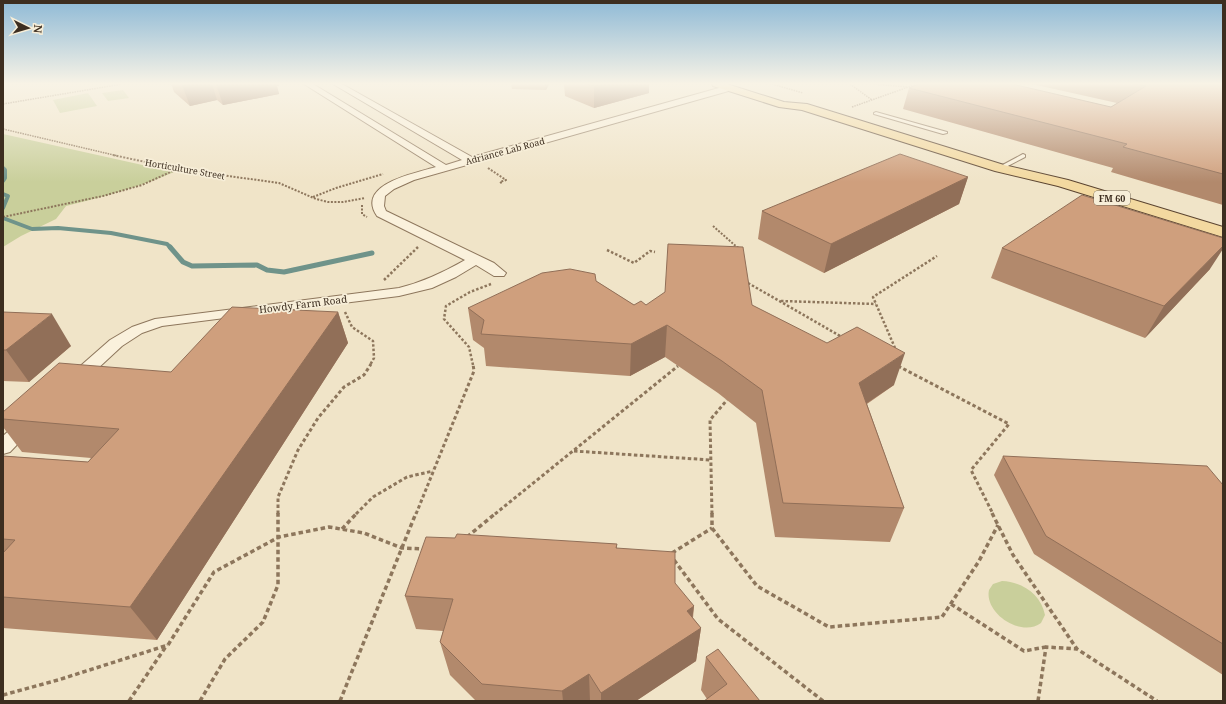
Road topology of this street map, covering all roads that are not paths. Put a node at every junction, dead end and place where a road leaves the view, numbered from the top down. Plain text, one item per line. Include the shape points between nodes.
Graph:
1 (361, 117) edge
2 (394, 117) edge
3 (625, 117) edge
4 (835, 117) edge
5 (889, 117) edge
6 (945, 133) dead end
7 (1023, 156) dead end
8 (469, 160) junction
9 (444, 168) junction
10 (1000, 168) junction
11 (1163, 219) junction
12 (1223, 232) edge
13 (1223, 244) edge
14 (474, 260) junction
15 (499, 273) road end
16 (64, 391) edge
17 (11, 416) edge
18 (3, 447) edge

1 - 9 street
2 - 8 street
3 - 8 street, Adriance Lab Road
4 - 10 main road, FM 60
5 - 6 lane
7 - 10 lane
8 - 9 street, Adriance Lab Road
9 - 14 street, Adriance Lab Road via 397,183 370,197 381,213
10 - 11 main road, FM 60 via 1052,190
11 - 12 main road, FM 60
11 - 13 main road, FM 60
14 - 15 street
14 - 16 street, Howdy Farm Road via 427,285 399,292 160,322 137,330 116,343
17 - 18 street via 37,414

